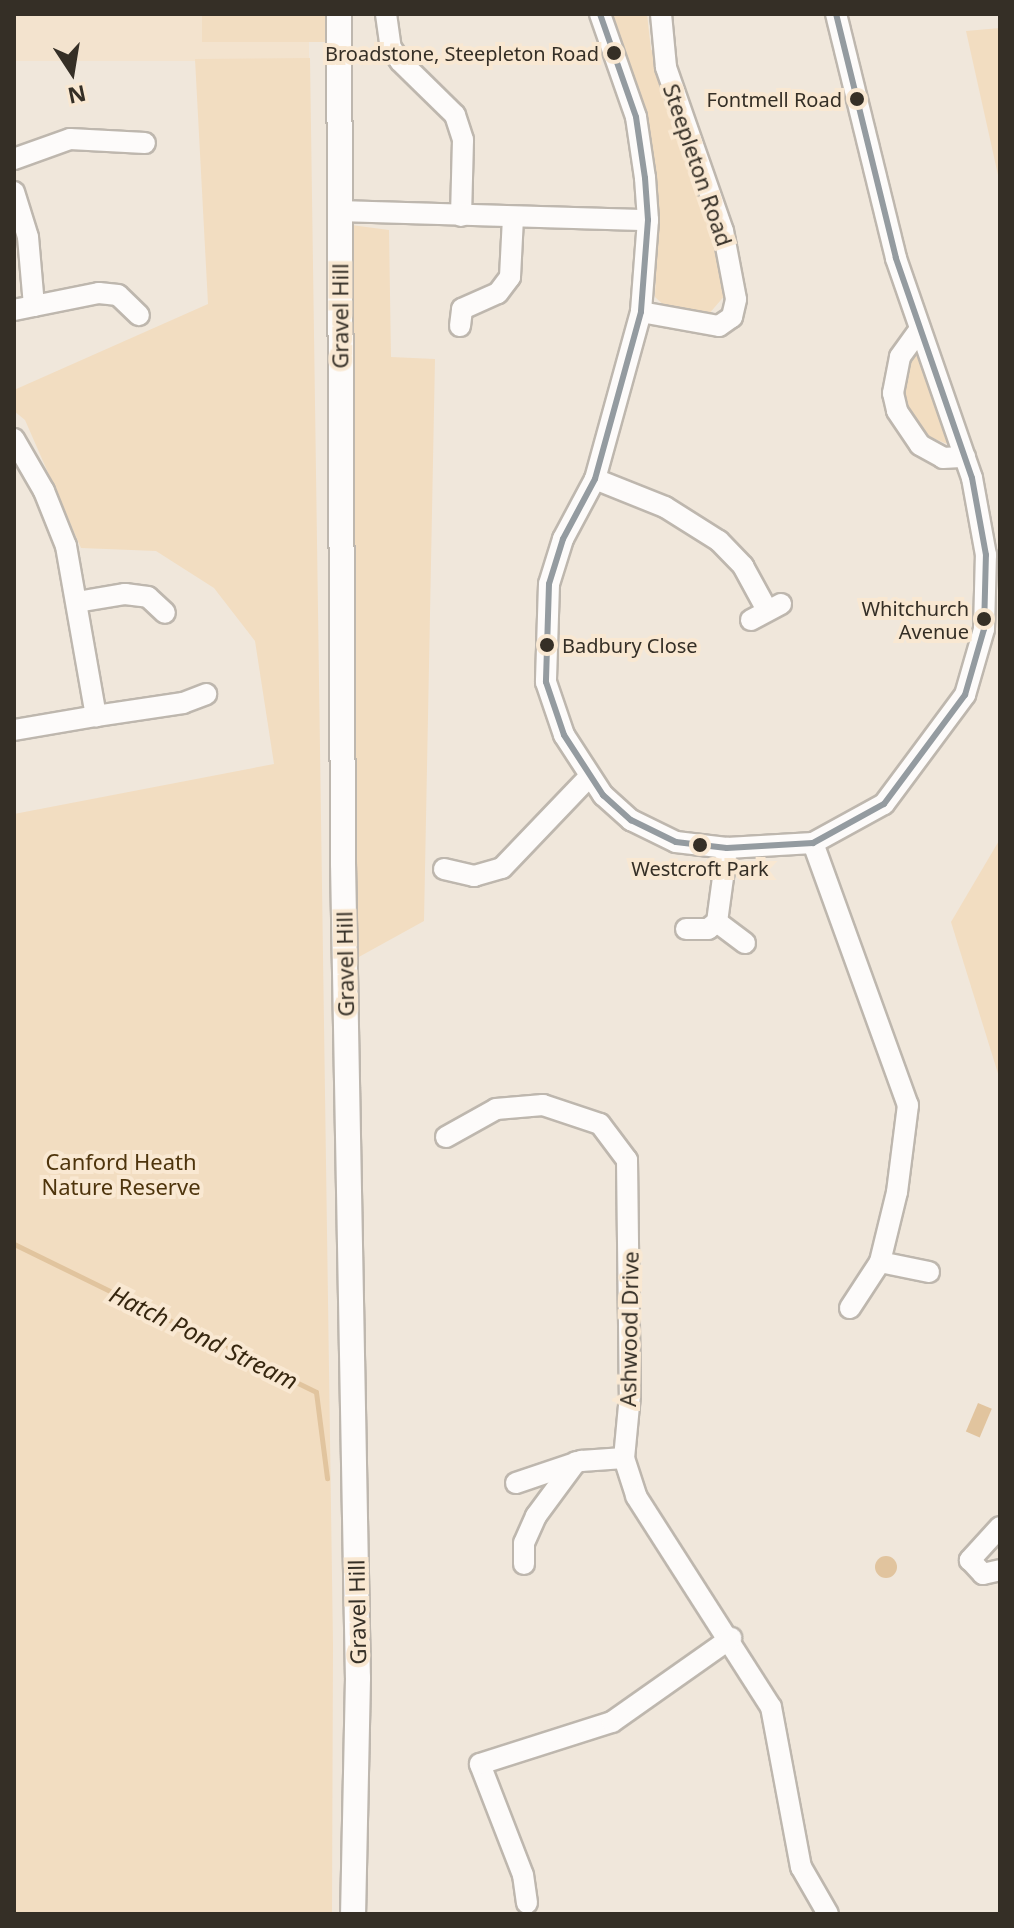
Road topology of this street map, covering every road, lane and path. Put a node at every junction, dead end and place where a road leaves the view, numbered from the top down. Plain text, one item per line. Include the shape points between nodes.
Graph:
1 (339, 14) edge
2 (386, 14) edge
3 (600, 14) edge
4 (661, 14) edge
5 (836, 14) edge
6 (145, 143) dead end
7 (14, 159) edge
8 (14, 192) edge
9 (340, 211) junction
10 (461, 216) junction
11 (513, 217) junction
12 (648, 220) junction
13 (24, 308) edge
14 (641, 312) junction
15 (139, 315) dead end
16 (460, 326) dead end
17 (920, 329) junction
18 (14, 439) edge
19 (965, 457) junction
20 (595, 479) junction
21 (77, 602) junction
22 (766, 611) dead end
23 (165, 613) dead end
24 (206, 694) dead end
25 (96, 716) junction
26 (14, 730) edge
27 (588, 778) junction
28 (813, 843) junction
29 (727, 848) junction
30 (444, 869) dead end
31 (717, 922) junction
32 (686, 929) dead end
33 (745, 943) dead end
34 (446, 1137) dead end
35 (880, 1262) junction
36 (929, 1272) dead end
37 (850, 1308) dead end
38 (624, 1458) junction
39 (576, 1462) junction
40 (516, 1483) dead end
41 (1000, 1527) edge
42 (524, 1564) dead end
43 (1000, 1570) edge
44 (731, 1638) junction
45 (527, 1903) dead end
46 (353, 1914) edge
47 (828, 1914) edge

1 - 9 main road, Gravel Hill
2 - 10 street via 391,48 455,115 463,140
3 - 12 street, Steepleton Road via 636,117
4 - 14 street, Steepleton Road via 671,87 723,231 736,299 732,317 719,326
5 - 17 street via 896,258
6 - 7 street via 70,139
8 - 13 street via 28,237
9 - 10 street
9 - 46 main road, Gravel Hill via 343,847 358,1678
10 - 11 street
11 - 12 street
11 - 16 street via 510,277 498,293 462,309
12 - 14 street, Steepleton Road
13 - 15 street via 118,295
14 - 20 street, Steepleton Road
17 - 19 street
17 - 19 street via 900,357 893,393 897,411 920,445 943,458
18 - 21 street via 44,491 66,546
19 - 28 street via 986,555 984,629 965,695 884,804
20 - 22 street via 665,507 719,541 743,566
20 - 27 street via 563,539 549,584 545,635 546,682 564,735
21 - 23 street via 125,594 148,597
21 - 25 street
24 - 25 street via 183,703
25 - 26 street
27 - 29 street via 631,820 676,842
27 - 30 street via 502,868 474,876
28 - 29 street
28 - 35 street via 908,1105 897,1192
29 - 31 street
31 - 32 street via 708,929
31 - 33 street
34 - 38 street, Ashwood Drive via 515,1104 575,1113 600,1124 616,1140 627,1160 630,1201
35 - 36 street
35 - 37 street
38 - 39 street
38 - 44 street, Ashwood Drive via 636,1496
39 - 40 street
39 - 42 street via 536,1516 524,1543
41 - 43 street via 970,1560 983,1574
44 - 45 street via 612,1722 480,1764 523,1875
44 - 47 street, Ashwood Drive via 771,1707 801,1867

